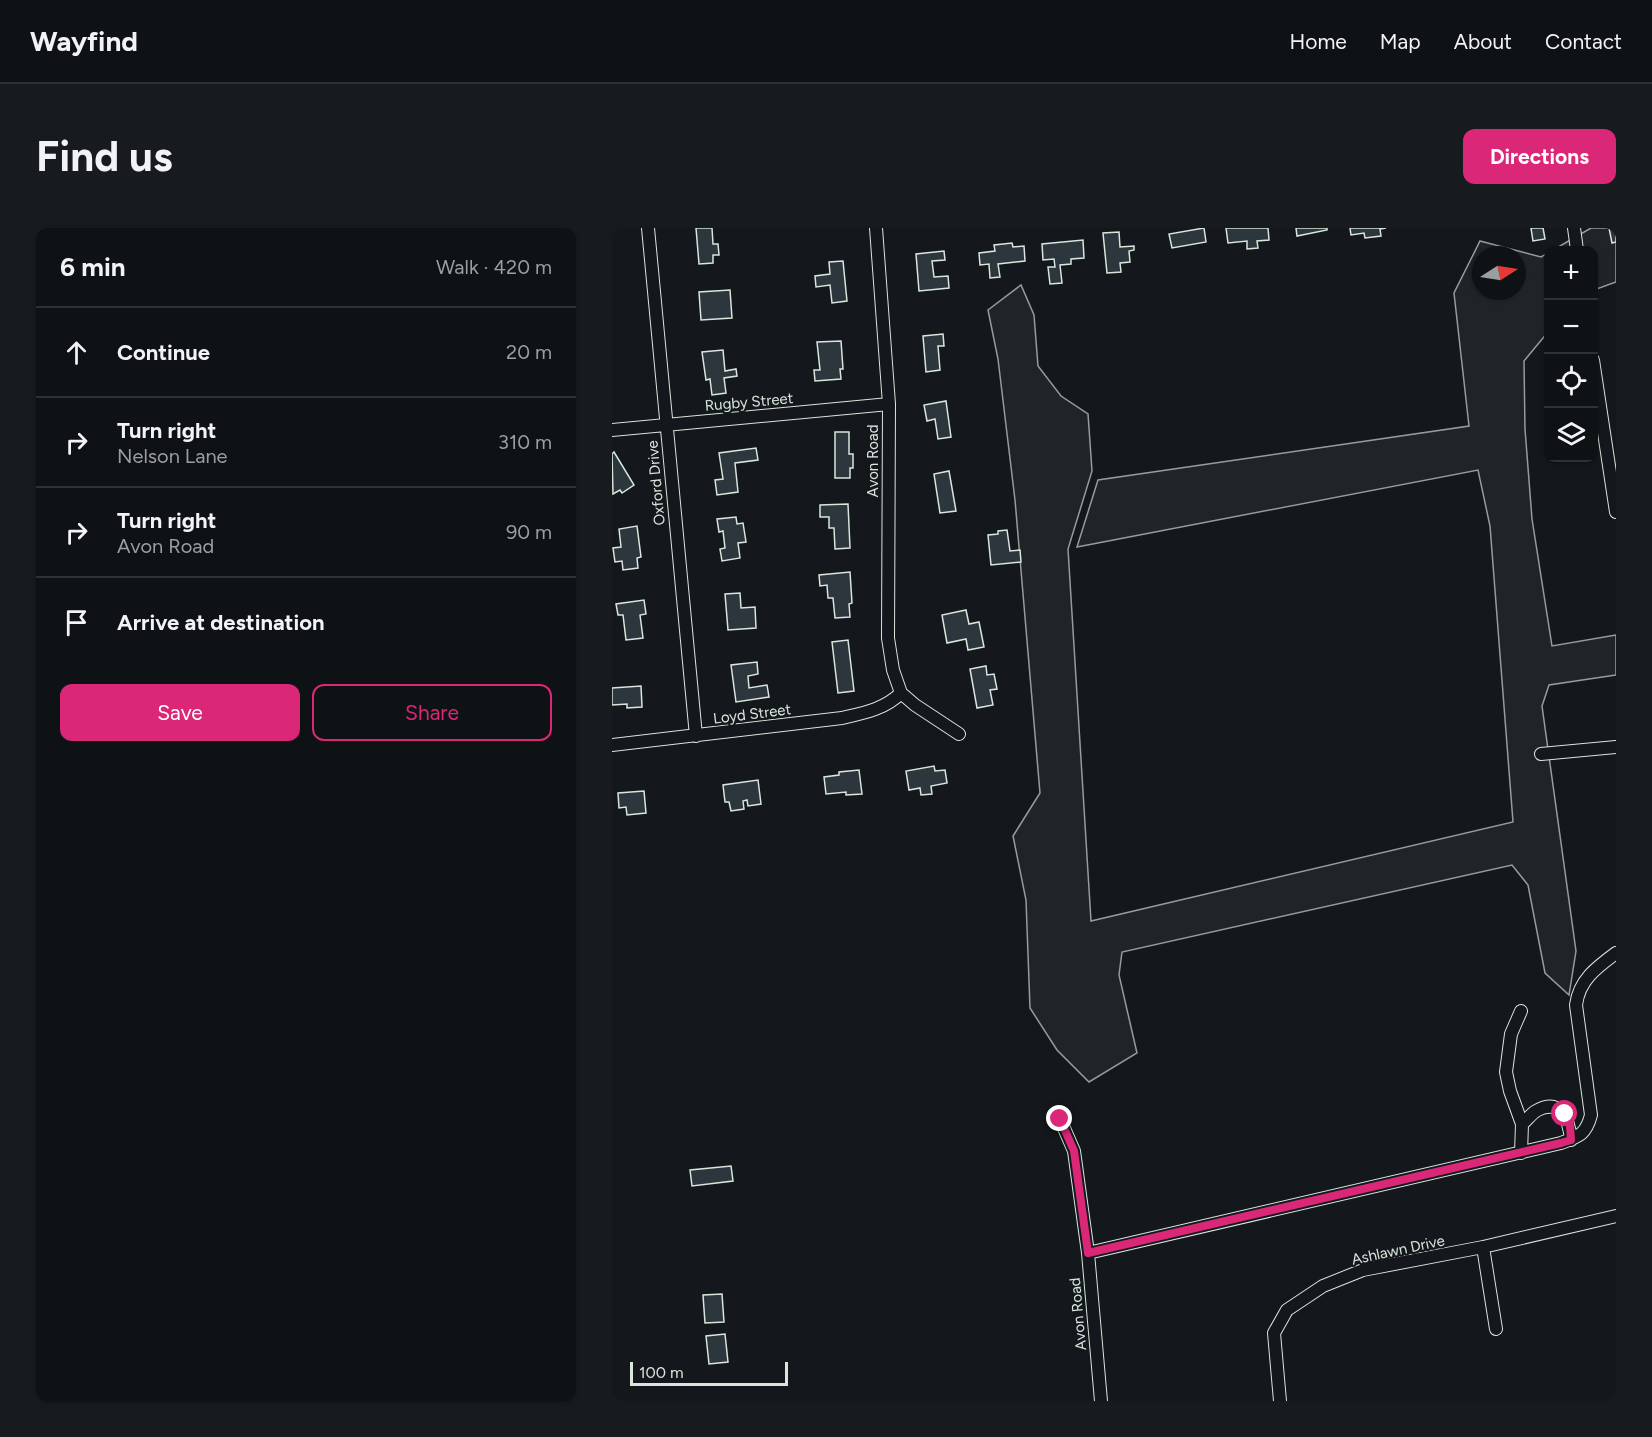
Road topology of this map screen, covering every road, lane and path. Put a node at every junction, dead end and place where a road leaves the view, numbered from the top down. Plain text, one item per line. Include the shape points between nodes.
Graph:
1 (648, 228) edge
2 (876, 228) edge
3 (1574, 230) edge
4 (1576, 246) edge
5 (1598, 393) edge
6 (888, 404) junction
7 (666, 424) junction
8 (612, 430) edge
9 (1616, 513) edge
10 (897, 697) junction
11 (959, 734) dead end
12 (696, 736) junction
13 (612, 744) edge
14 (1616, 747) edge
15 (1541, 754) dead end
16 (1616, 953) edge
17 (1521, 1011) dead end
18 (1060, 1119) dead end
19 (1522, 1124) junction
20 (1571, 1140) junction
21 (1521, 1153) junction
22 (1616, 1216) edge
23 (1483, 1247) junction
24 (1088, 1253) junction
25 (1496, 1329) dead end
26 (1101, 1401) edge
27 (1280, 1401) edge

1 - 7 street, Oxford Drive
2 - 6 street, Avon Road
3 - 4 street
5 - 9 street
6 - 7 street, Rugby Street
6 - 10 street, Avon Road via 888,638
7 - 8 street, Rugby Street
7 - 12 street, Oxford Drive
10 - 11 street
10 - 12 street, Loyd Street via 870,712 842,718
12 - 13 street, Loyd Street
14 - 15 street
16 - 20 street via 1596,967 1577,994 1591,1115 1588,1128
17 - 19 street via 1511,1034 1506,1072
18 - 24 street, Avon Road via 1074,1151
19 - 20 street via 1536,1111 1558,1109 1565,1114
19 - 21 street
20 - 21 street
21 - 24 street
22 - 23 street, Ashlawn Drive
23 - 25 street
23 - 27 street, Ashlawn Drive via 1363,1270 1323,1286 1287,1310 1274,1333
24 - 26 street, Avon Road

